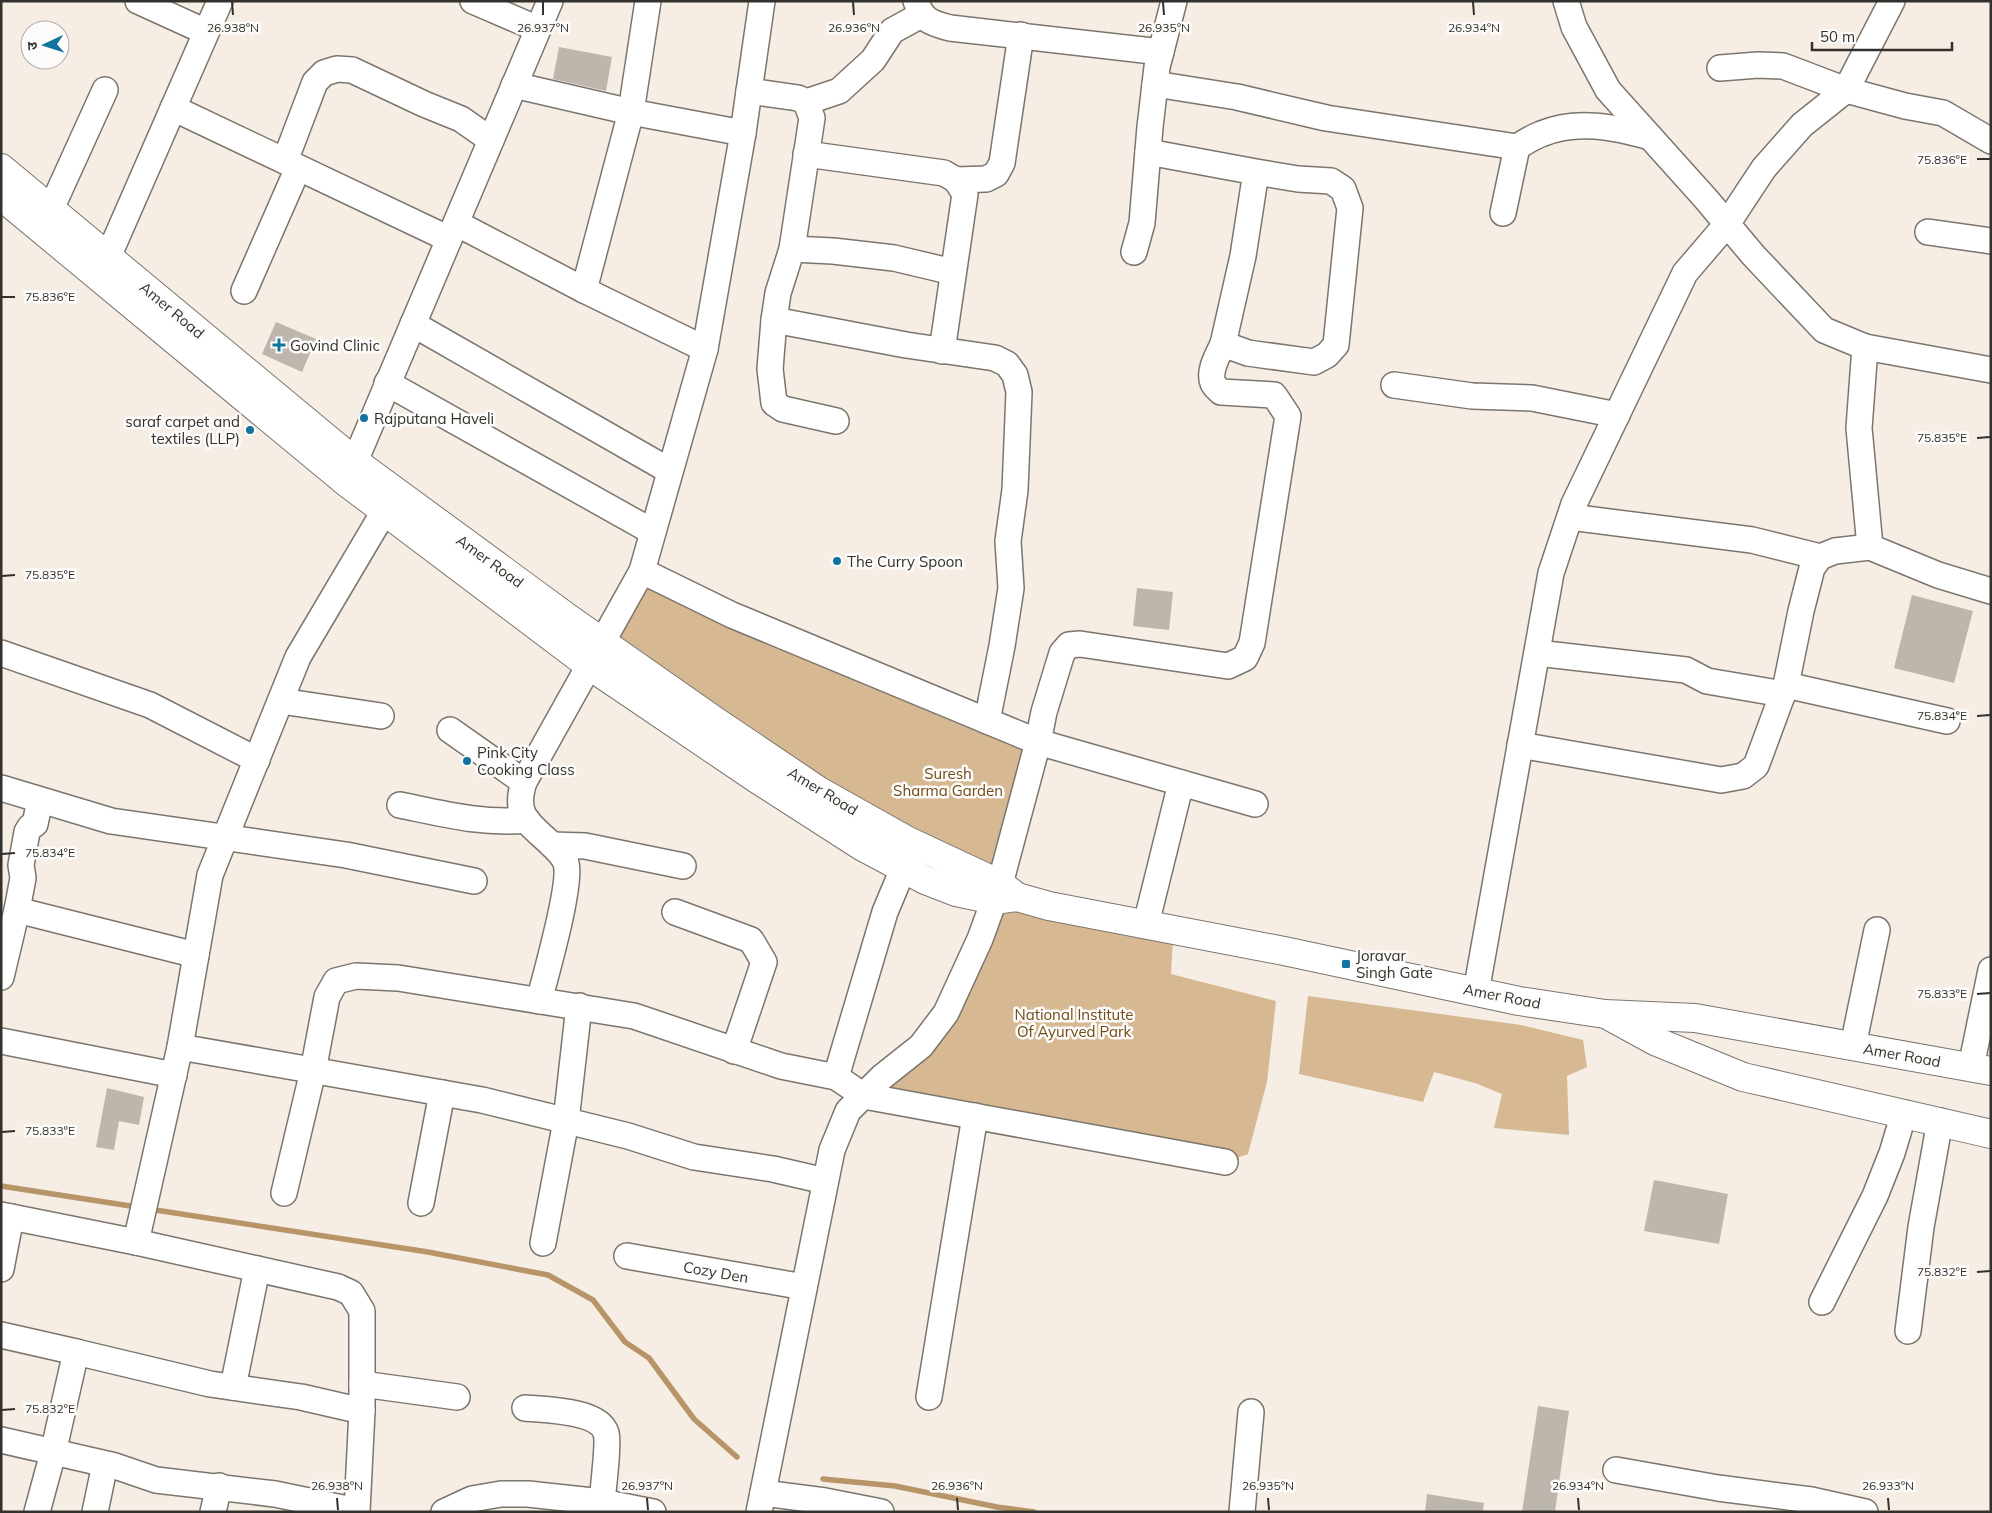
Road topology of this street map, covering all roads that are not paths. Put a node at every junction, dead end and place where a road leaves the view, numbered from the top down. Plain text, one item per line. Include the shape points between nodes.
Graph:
1 (138, 1) edge
2 (220, 1) edge
3 (473, 1) edge
4 (550, 1) edge
5 (648, 1) edge
6 (762, 1) edge
7 (1174, 1) edge
8 (1566, 1) edge
9 (1892, 1) edge
10 (918, 8) edge
11 (538, 29) junction
12 (206, 32) junction
13 (1022, 35) junction
14 (1161, 52) junction
15 (1720, 68) dead end
16 (514, 84) junction
17 (1155, 84) junction
18 (105, 90) dead end
19 (1846, 90) junction
20 (749, 91) junction
21 (806, 102) junction
22 (173, 108) junction
23 (631, 112) junction
24 (742, 133) junction
25 (1650, 137) junction
26 (491, 140) junction
27 (1991, 141) edge
28 (1517, 146) junction
29 (1148, 152) junction
30 (806, 154) junction
31 (292, 165) junction
32 (1, 168) edge
33 (1256, 172) junction
34 (956, 180) junction
35 (1, 196) edge
36 (51, 209) junction
37 (1503, 213) dead end
38 (1727, 224) junction
39 (452, 231) junction
40 (1928, 232) dead end
41 (1991, 242) edge
42 (792, 249) junction
43 (1134, 252) dead end
44 (103, 267) junction
45 (953, 272) junction
46 (584, 290) junction
47 (244, 291) dead end
48 (774, 320) junction
49 (413, 324) junction
50 (1223, 344) junction
51 (1865, 348) junction
52 (704, 349) junction
53 (942, 351) junction
54 (1991, 370) edge
55 (387, 384) junction
56 (1394, 386) dead end
57 (1616, 416) junction
58 (836, 421) dead end
59 (350, 471) junction
60 (670, 471) junction
61 (385, 510) junction
62 (1570, 517) junction
63 (653, 532) junction
64 (1870, 546) junction
65 (1820, 557) junction
66 (642, 572) junction
67 (1991, 591) edge
68 (1, 652) edge
69 (1537, 653) junction
70 (596, 654) junction
71 (1785, 690) junction
72 (281, 701) junction
73 (380, 716) dead end
74 (987, 721) junction
75 (1947, 721) dead end
76 (450, 730) dead end
77 (1038, 742) junction
78 (1520, 745) junction
79 (257, 760) junction
80 (524, 782) junction
81 (1181, 783) junction
82 (1, 788) edge
83 (40, 800) junction
84 (1255, 804) dead end
85 (400, 805) dead end
86 (526, 820) junction
87 (226, 837) junction
88 (552, 845) junction
89 (683, 866) dead end
90 (903, 869) junction
91 (474, 881) dead end
92 (1003, 894) junction
93 (675, 912) dead end
94 (11, 919) edge
95 (1146, 924) junction
96 (1877, 930) dead end
97 (196, 955) junction
98 (1991, 970) edge
99 (1, 977) edge
100 (1476, 992) junction
101 (539, 1001) junction
102 (579, 1006) junction
103 (1605, 1014) junction
104 (1, 1041) edge
105 (1853, 1046) junction
106 (180, 1047) junction
107 (734, 1051) junction
108 (1981, 1069) edge
109 (313, 1071) junction
110 (174, 1075) junction
111 (836, 1078) junction
112 (442, 1093) junction
113 (864, 1096) junction
114 (1904, 1113) junction
115 (975, 1116) junction
116 (566, 1121) junction
117 (1940, 1121) junction
118 (1991, 1134) edge
119 (1225, 1162) dead end
120 (825, 1181) junction
121 (284, 1193) dead end
122 (421, 1203) dead end
123 (6, 1216) edge
124 (136, 1242) junction
125 (543, 1243) dead end
126 (627, 1256) dead end
127 (1, 1269) edge
128 (258, 1269) junction
129 (804, 1287) junction
130 (1822, 1302) dead end
131 (1908, 1331) dead end
132 (1, 1335) edge
133 (76, 1352) junction
134 (362, 1384) junction
135 (233, 1388) junction
136 (457, 1397) dead end
137 (929, 1397) dead end
138 (525, 1408) dead end
139 (362, 1411) junction
140 (1250, 1412) dead end
141 (1, 1440) edge
142 (53, 1454) junction
143 (106, 1464) junction
144 (1616, 1470) dead end
145 (219, 1486) junction
146 (763, 1495) edge
147 (602, 1502) junction
148 (360, 1511) edge
149 (37, 1512) edge
150 (95, 1512) edge
151 (213, 1512) edge
152 (444, 1512) edge
153 (653, 1512) edge
154 (881, 1512) edge
155 (1242, 1512) edge
156 (1866, 1512) edge

1 - 12 street
2 - 12 street
3 - 11 street
4 - 11 street
5 - 23 street
6 - 20 street
7 - 14 street
8 - 25 street via 1574,27 1608,90
9 - 19 street
10 - 13 street via 932,23 950,28
10 - 21 street via 892,31 873,60 839,91
11 - 16 street
12 - 22 street
13 - 14 street
13 - 34 street via 1002,163 996,174 986,179
14 - 17 street
15 - 19 street via 1783,66
16 - 23 street
16 - 26 street
17 - 28 street via 1238,97 1326,118
17 - 29 street
18 - 36 street
19 - 27 street via 1943,113
19 - 38 street via 1802,125 1764,168
20 - 21 street
20 - 24 street
21 - 30 street via 812,118
22 - 31 street
22 - 44 street
23 - 24 street
23 - 46 street
24 - 52 street
25 - 28 street via 1617,128 1580,125 1541,133
25 - 38 street
26 - 31 street via 461,119 352,70 337,69 324,73 315,82
26 - 39 street
28 - 37 street
29 - 33 street
29 - 43 street via 1142,223
30 - 34 street via 944,173
30 - 42 street
31 - 39 street
31 - 47 street
32 - 36 main road, Amer Road
33 - 50 street via 1243,256
33 - 50 street via 1332,182 1343,189 1350,208 1336,345 1314,362 1248,353
34 - 45 street via 965,194
35 - 44 main road, Amer Road
36 - 44 main road, Amer Road
38 - 51 street via 1824,330
38 - 57 street via 1685,273
39 - 46 street
39 - 49 street
40 - 41 street
42 - 45 street via 894,258
42 - 48 street via 778,293
44 - 59 main road, Amer Road via 235,363
45 - 53 street
46 - 52 street
48 - 53 street
48 - 58 street via 770,369 774,403 783,409
49 - 55 street
49 - 60 street
50 - 77 street via 1212,372 1213,383 1221,392 1274,395 1288,416 1252,643 1245,658 1228,666 1069,645 1062,653
51 - 54 street
51 - 64 street via 1859,428
52 - 60 street
53 - 74 street via 995,358 1007,364 1015,375 1019,392 1015,490 1008,541 1011,588
55 - 59 street
55 - 63 street
56 - 57 street via 1472,396 1532,398
57 - 62 street
59 - 61 main road, Amer Road
59 - 70 main road, Amer Road
60 - 63 street
61 - 70 main road, Amer Road
61 - 72 street via 298,657
62 - 65 street via 1752,540
62 - 69 street via 1551,573
63 - 66 street
64 - 65 street via 1835,551
64 - 67 street via 1938,575
65 - 71 street via 1812,568
66 - 70 street
66 - 74 street via 732,615
68 - 79 street via 150,705
69 - 71 street via 1686,670 1707,681
69 - 78 street
70 - 80 street
70 - 90 main road, Amer Road via 757,779
70 - 92 main road, Amer Road via 819,791
71 - 75 street
71 - 78 street via 1756,766 1743,776 1722,780
72 - 73 street
72 - 79 street
74 - 77 street
76 - 80 street
77 - 81 street
77 - 92 street
78 - 100 street
79 - 87 street
80 - 86 street via 520,809
81 - 84 street
81 - 95 street
82 - 83 street
83 - 87 street via 111,820
83 - 94 street via 35,824 27,832 21,865 23,878
85 - 86 street via 475,820
86 - 88 street
87 - 91 street via 346,855
87 - 97 street via 210,875
88 - 89 street via 585,846
88 - 101 street via 566,863 567,885
90 - 92 main road, Amer Road via 956,892
90 - 111 street via 883,920
92 - 95 main road, Amer Road
92 - 113 street via 946,1013 921,1046
93 - 107 street via 752,940 764,962
94 - 97 street
94 - 99 street
95 - 100 main road, Amer Road
96 - 105 street
97 - 106 street
98 - 108 street
100 - 103 main road, Amer Road
101 - 102 street
101 - 109 street via 398,978 356,976 336,981 327,997
102 - 107 street via 634,1016
102 - 116 street
103 - 105 main road, Amer Road via 1695,1018
103 - 114 main road via 1655,1041 1743,1078
104 - 110 street
105 - 108 main road, Amer Road
106 - 109 street
106 - 110 street
107 - 111 street
109 - 112 street
109 - 121 street
110 - 124 street
111 - 113 street
112 - 116 street
112 - 122 street
113 - 115 street
113 - 120 street via 848,1111 832,1150
114 - 117 main road
114 - 130 street via 1875,1196
115 - 119 street
115 - 137 street
116 - 120 street via 694,1157
116 - 125 street
117 - 118 main road
117 - 131 street via 1921,1228
120 - 129 street
123 - 124 street
123 - 127 street
124 - 128 street
126 - 129 street, Cozy Den
128 - 134 street via 338,1287 351,1293 362,1311
128 - 135 street
129 - 146 street
132 - 133 street
133 - 135 street
133 - 142 street
134 - 136 street
134 - 139 street
135 - 139 street via 301,1397
138 - 147 street via 593,1418 601,1424 607,1434
139 - 148 street
140 - 155 street
141 - 142 street
142 - 143 street
142 - 149 street
143 - 145 street via 156,1480
143 - 150 street
144 - 156 street via 1811,1500
145 - 148 street
145 - 151 street
146 - 154 street via 825,1501
147 - 152 street via 501,1494 472,1499
147 - 153 street

